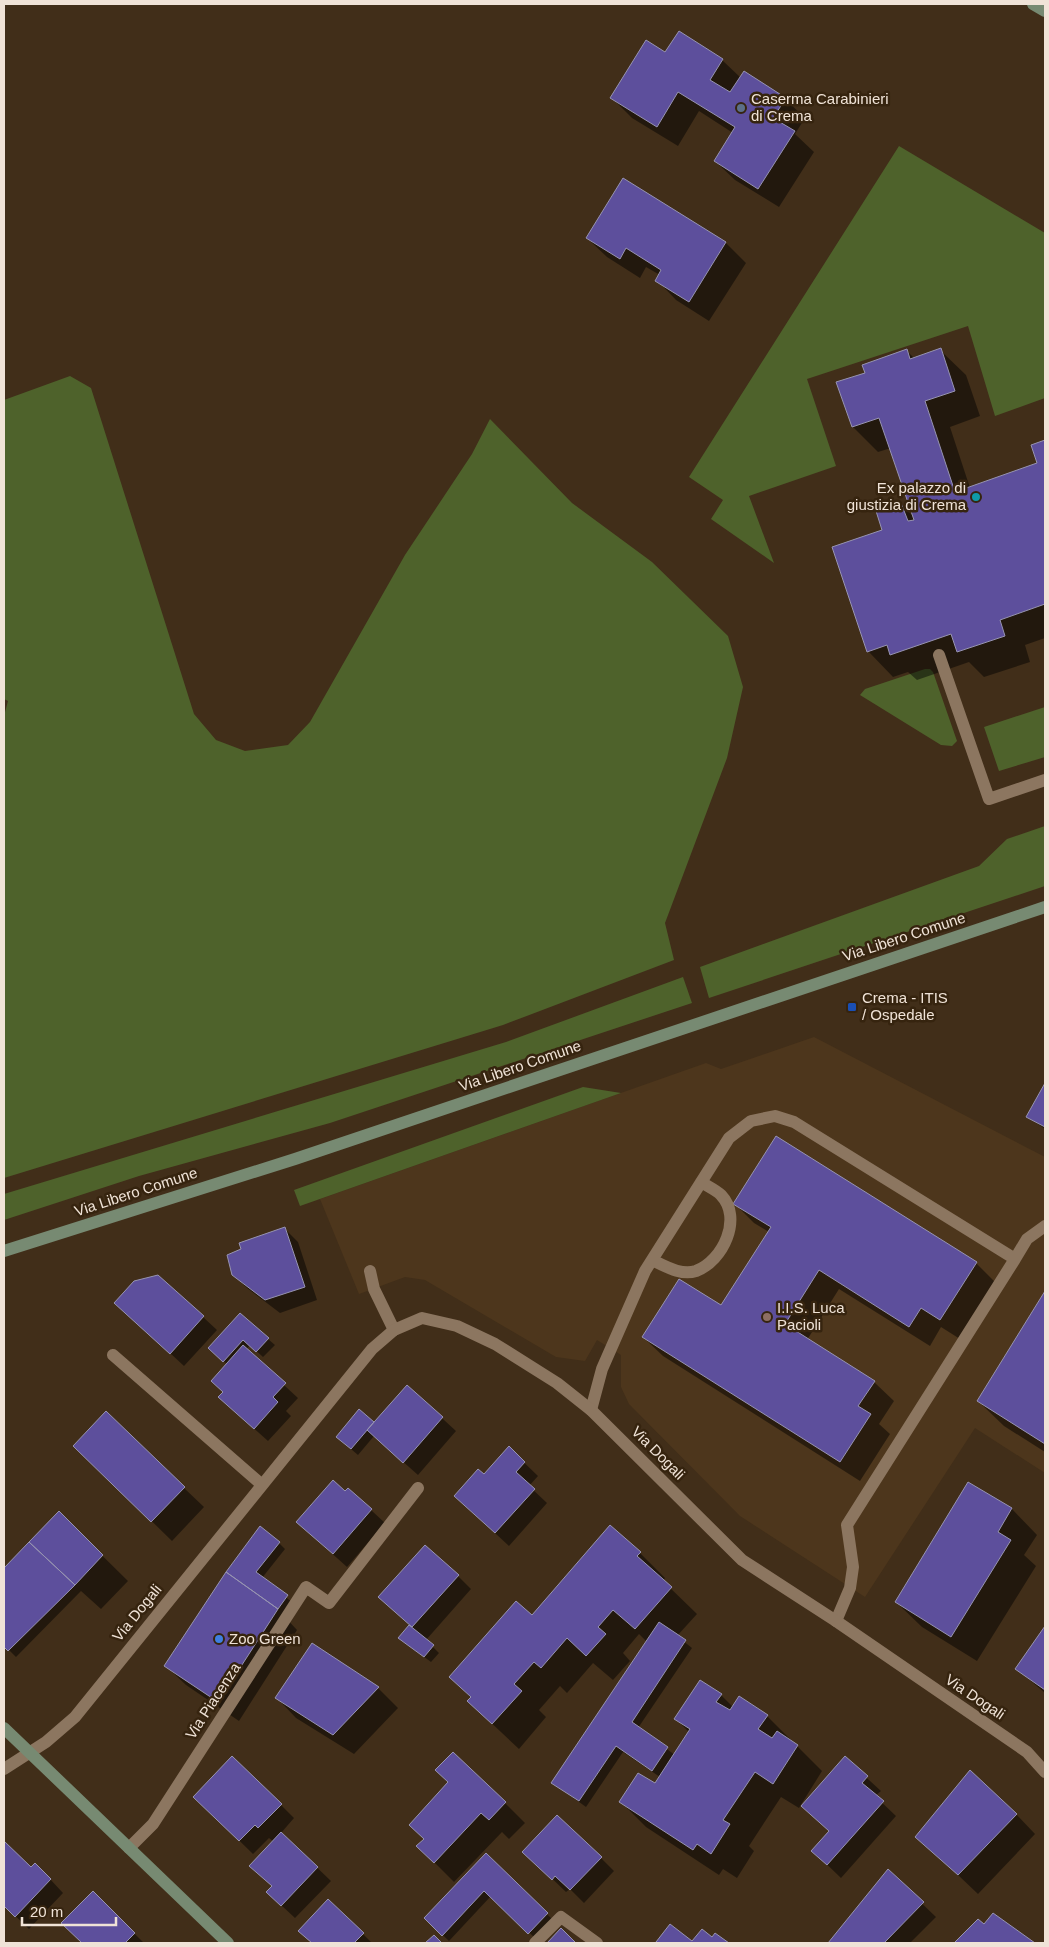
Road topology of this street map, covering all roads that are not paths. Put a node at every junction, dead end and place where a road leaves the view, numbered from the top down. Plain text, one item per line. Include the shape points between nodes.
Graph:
1 (1033, 4) edge
2 (1045, 11) edge
3 (939, 655) dead end
4 (1045, 780) edge
5 (1045, 907) edge
6 (701, 1182) junction
7 (1045, 1226) edge
8 (4, 1251) edge
9 (1015, 1259) junction
10 (652, 1260) junction
11 (370, 1272) dead end
12 (394, 1330) junction
13 (112, 1355) dead end
14 (591, 1410) junction
15 (261, 1484) junction
16 (418, 1488) dead end
17 (836, 1621) junction
18 (4, 1728) edge
19 (29, 1753) junction
20 (4, 1769) edge
21 (1045, 1772) edge
22 (129, 1848) junction
23 (228, 1943) edge
24 (535, 1943) edge
25 (597, 1943) edge

1 - 2 main road
3 - 4 street via 989,799
5 - 8 main road, Via Libero Comune via 295,1159
6 - 9 street via 730,1138 751,1121 775,1116 794,1122
6 - 10 street
6 - 10 street via 722,1195 732,1220 727,1241 712,1262 695,1271 674,1270
7 - 9 street via 1028,1239
9 - 17 street via 846,1525 853,1568 850,1588
10 - 14 street via 602,1369
11 - 12 street via 374,1289
12 - 14 street, Via Dogali via 422,1318 457,1326 495,1344 556,1382
12 - 15 street, Via Dogali via 372,1349
13 - 15 street
14 - 17 street, Via Dogali via 742,1560
15 - 19 street, Via Dogali via 75,1717
16 - 22 street, Via Piacenza via 329,1603 306,1587 152,1824
17 - 21 street, Via Dogali via 1027,1752
18 - 19 main road
19 - 20 street, Via Dogali
19 - 22 main road
22 - 23 main road
24 - 25 street via 561,1917

